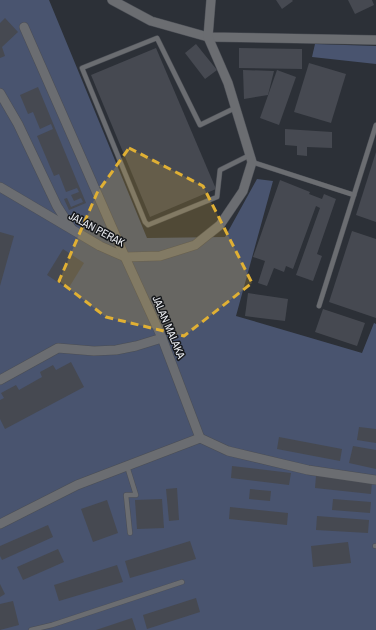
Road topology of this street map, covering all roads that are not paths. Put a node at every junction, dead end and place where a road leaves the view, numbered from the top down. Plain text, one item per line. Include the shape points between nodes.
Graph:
1 (112, 0) edge
2 (211, 0) edge
3 (24, 27) dead end
4 (208, 37) junction
5 (376, 40) edge
6 (0, 93) edge
7 (235, 108) junction
8 (376, 125) edge
9 (251, 159) junction
10 (0, 187) edge
11 (354, 195) junction
12 (72, 230) junction
13 (125, 257) junction
14 (319, 306) dead end
15 (162, 338) junction
16 (0, 380) edge
17 (200, 438) junction
18 (127, 466) junction
19 (376, 480) edge
20 (0, 524) edge
21 (130, 533) dead end
22 (182, 582) dead end
23 (31, 630) edge

1 - 4 street via 150,21
2 - 4 street
3 - 13 street, JALAN MALAKA
4 - 5 street
4 - 7 street
6 - 12 street via 18,124 57,206
7 - 9 street
7 - 9 lane via 200,125 156,38 82,68 148,225 217,197 220,170
8 - 11 lane
9 - 11 lane
9 - 13 street, JALAN PERAK via 243,191 220,225 195,244 160,256
10 - 12 street, JALAN PERAK
11 - 14 lane
12 - 13 street, JALAN PERAK
13 - 15 street, JALAN MALAKA
15 - 16 street via 116,350 58,348
15 - 17 street, JALAN MALAKA
17 - 18 street
17 - 19 street via 228,451 308,470
18 - 20 street via 77,485
18 - 21 lane via 136,495 126,496
22 - 23 lane

